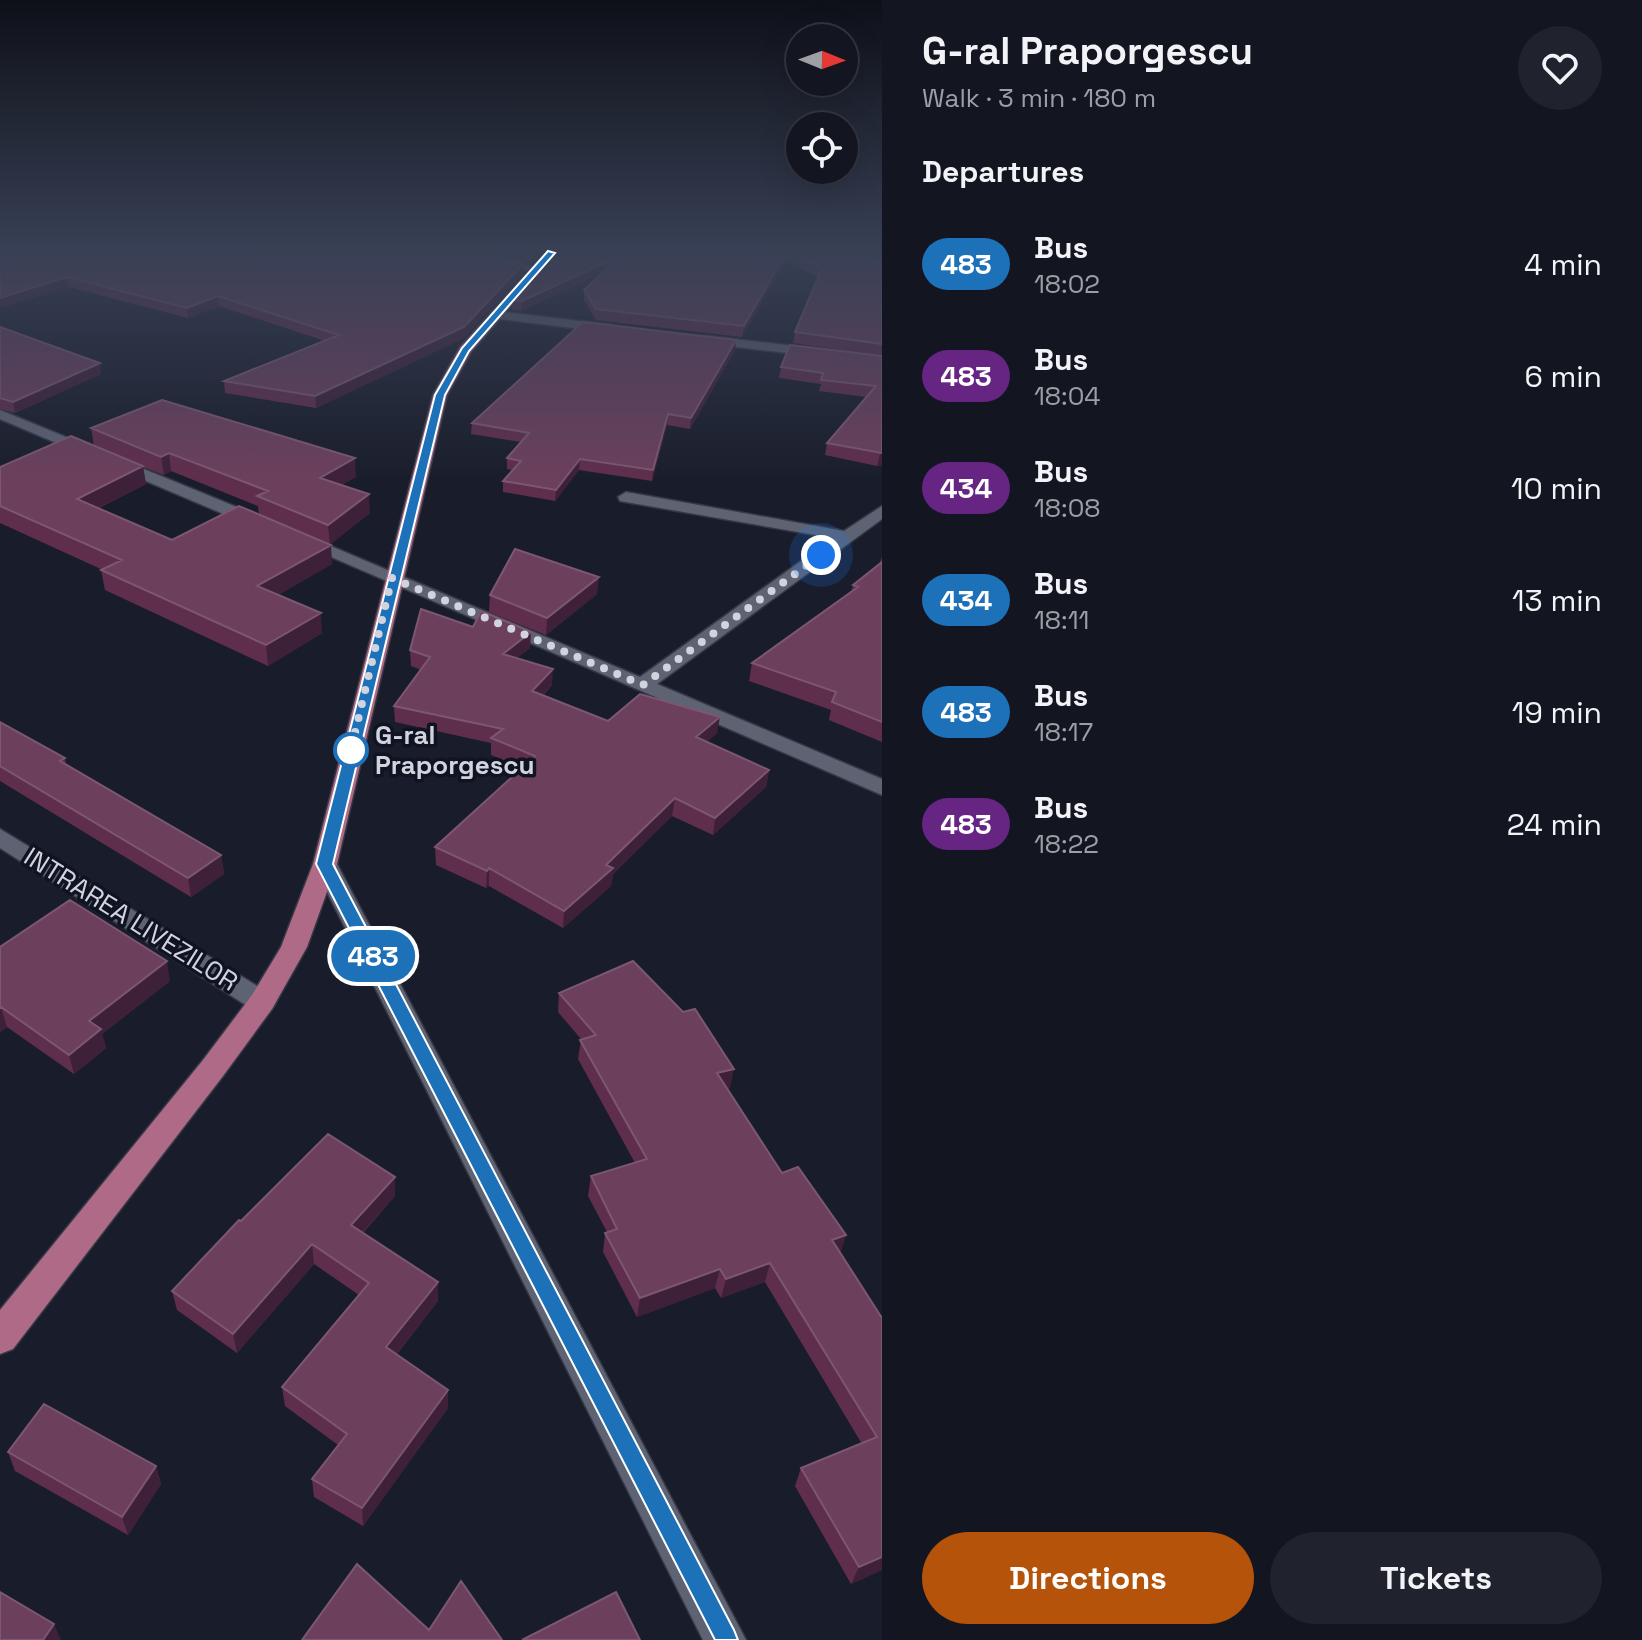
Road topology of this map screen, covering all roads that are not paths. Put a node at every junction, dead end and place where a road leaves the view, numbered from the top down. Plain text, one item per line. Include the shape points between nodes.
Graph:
1 (483, 330) edge
2 (621, 330) edge
3 (634, 331) edge
4 (696, 339) edge
5 (882, 360) edge
6 (0, 414) edge
7 (626, 497) dead end
8 (882, 511) edge
9 (846, 537) junction
10 (392, 578) junction
11 (643, 685) junction
12 (882, 788) edge
13 (0, 837) edge
14 (325, 864) junction
15 (262, 1002) junction
16 (0, 1337) edge
17 (725, 1640) edge

1 - 10 main road via 440,395
2 - 3 street
4 - 5 street
6 - 10 street
7 - 9 street
8 - 9 street
9 - 11 street
10 - 11 street
10 - 14 main road
11 - 12 street
13 - 15 street, INTRAREA LIVEZILOR
14 - 15 main road via 294,947
14 - 17 street
15 - 16 main road

